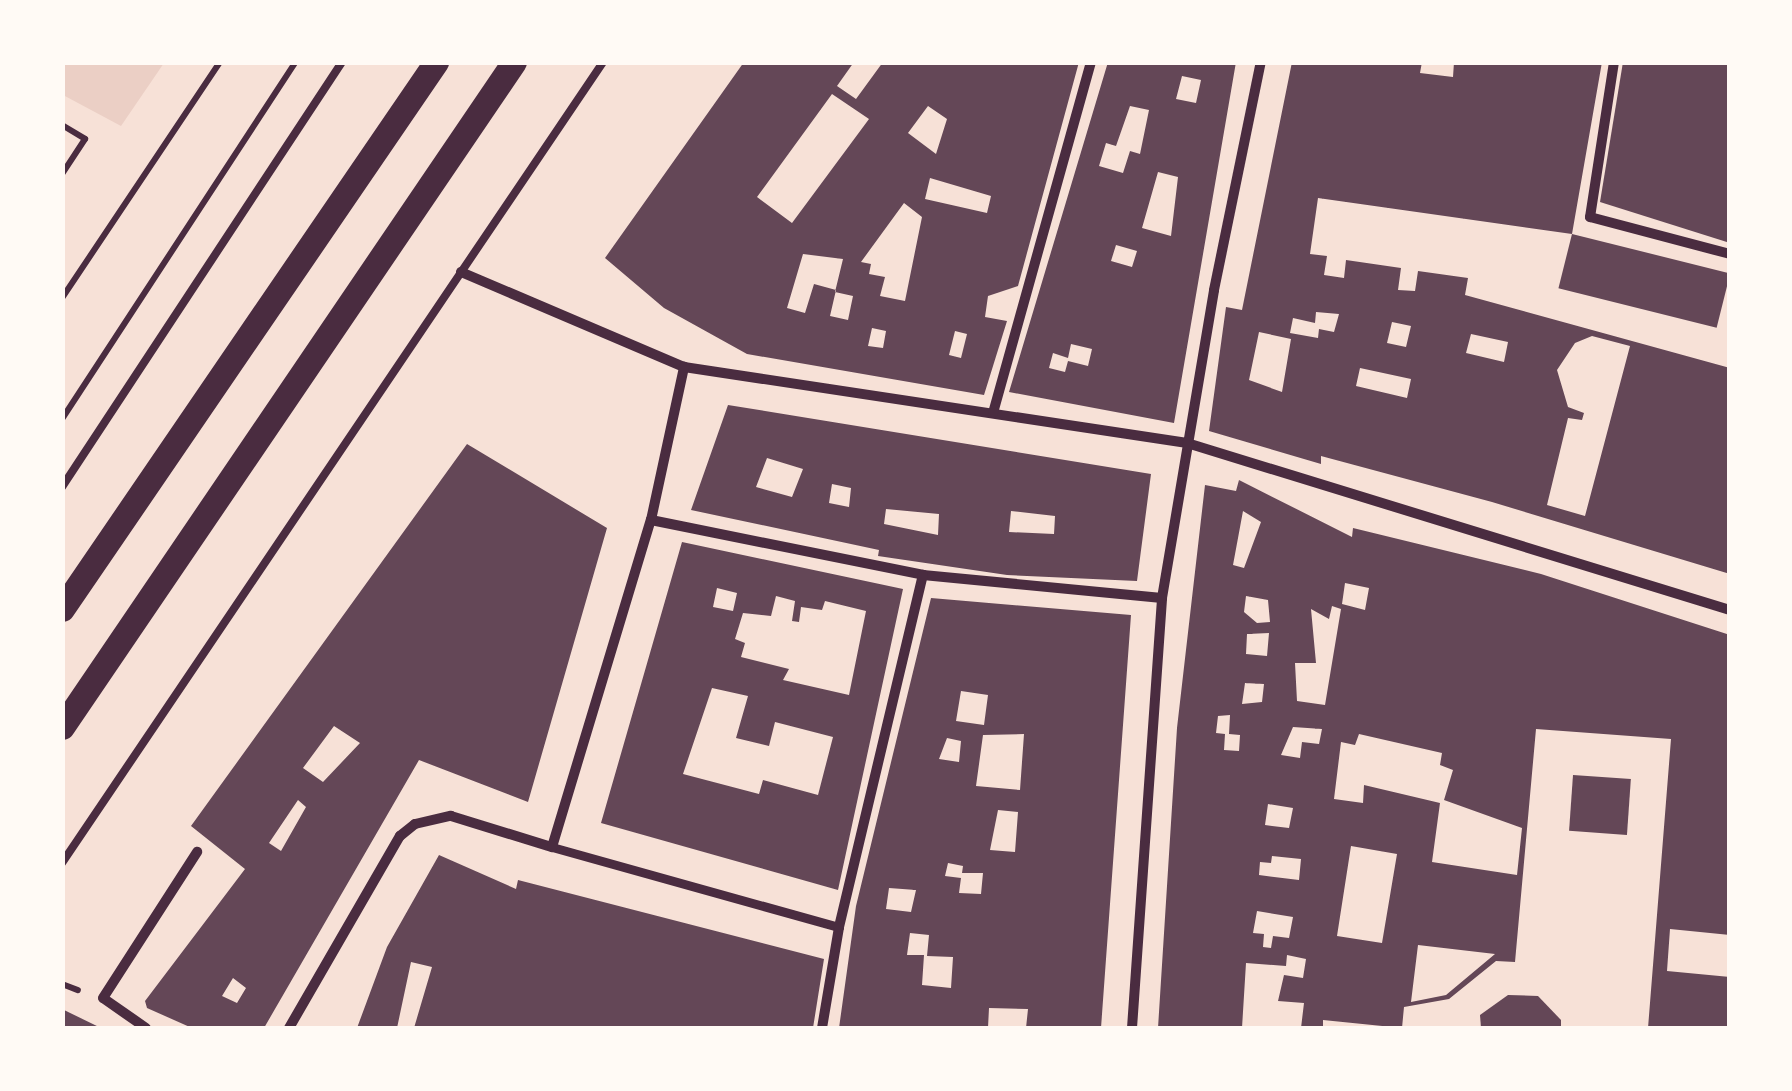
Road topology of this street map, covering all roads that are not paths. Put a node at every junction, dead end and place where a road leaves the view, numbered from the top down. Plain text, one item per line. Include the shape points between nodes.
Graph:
1 (342, 62) edge
2 (436, 62) edge
3 (514, 62) edge
4 (603, 62) edge
5 (1091, 62) edge
6 (1261, 62) edge
7 (1614, 62) edge
8 (1730, 254) edge
9 (462, 272) junction
10 (684, 368) junction
11 (992, 413) junction
12 (1187, 443) junction
13 (62, 487) edge
14 (651, 520) junction
15 (923, 576) junction
16 (1162, 598) junction
17 (62, 609) edge
18 (1730, 610) edge
19 (62, 727) edge
20 (552, 846) junction
21 (197, 852) dead end
22 (62, 862) edge
23 (839, 927) junction
24 (146, 1028) edge
25 (289, 1028) edge
26 (822, 1028) edge
27 (1132, 1028) edge

1 - 13 lane
2 - 17 main road
3 - 19 main road
4 - 9 lane
5 - 11 street
6 - 12 street
7 - 8 street via 1590,217
9 - 10 street
9 - 22 lane
10 - 11 street
10 - 14 street
11 - 12 street
12 - 16 street
12 - 18 street
14 - 15 street
14 - 20 street
15 - 16 street
15 - 23 street
16 - 27 street
20 - 23 street
20 - 25 street via 476,822 429,818 400,836
21 - 24 street via 103,998
23 - 26 street

